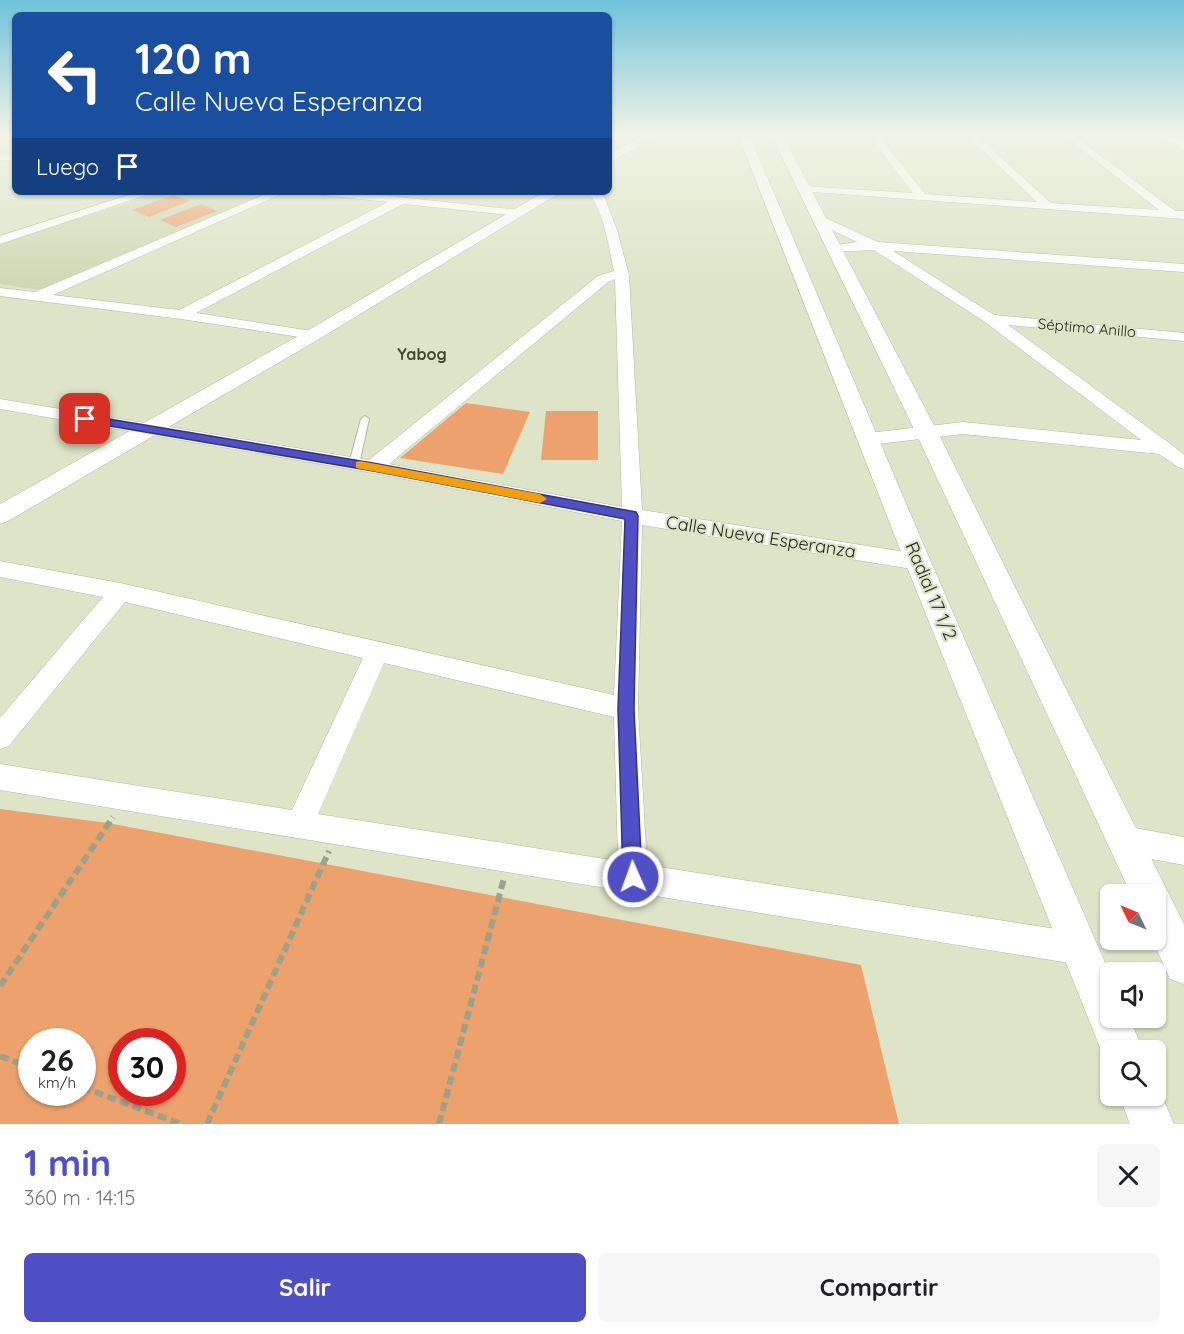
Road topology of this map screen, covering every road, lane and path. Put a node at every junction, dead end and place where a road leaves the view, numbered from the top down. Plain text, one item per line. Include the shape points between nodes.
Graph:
1 (775, 184) edge
2 (798, 184) edge
3 (912, 184) edge
4 (1025, 184) edge
5 (1133, 184) edge
6 (802, 189) junction
7 (140, 195) edge
8 (273, 195) edge
9 (348, 195) edge
10 (549, 195) edge
11 (596, 195) edge
12 (921, 196) junction
13 (400, 201) junction
14 (1049, 207) junction
15 (519, 213) junction
16 (1172, 214) junction
17 (1184, 215) edge
18 (819, 219) junction
19 (1184, 224) edge
20 (0, 240) edge
21 (878, 247) junction
22 (834, 249) junction
23 (1184, 268) edge
24 (622, 275) junction
25 (0, 292) edge
26 (37, 297) junction
27 (181, 315) junction
28 (990, 319) junction
29 (313, 335) junction
30 (1184, 337) edge
31 (0, 404) edge
32 (364, 419) dead end
33 (149, 430) junction
34 (926, 431) junction
35 (869, 439) junction
36 (1162, 447) junction
37 (1184, 449) edge
38 (1184, 464) edge
39 (364, 466) junction
40 (0, 515) edge
41 (632, 516) junction
42 (918, 562) junction
43 (0, 569) edge
44 (120, 592) junction
45 (378, 650) junction
46 (626, 709) junction
47 (0, 737) edge
48 (0, 777) edge
49 (127, 798) junction
50 (299, 825) junction
51 (338, 831) junction
52 (1124, 840) junction
53 (1184, 851) edge
54 (510, 857) junction
55 (633, 877) junction
56 (1145, 884) edge
57 (1166, 928) edge
58 (1082, 949) junction
59 (1184, 965) edge
60 (0, 986) edge
61 (1118, 1040) edge
62 (0, 1056) edge
63 (18, 1063) edge
64 (96, 1092) edge
65 (1145, 1106) edge
66 (181, 1124) edge
67 (207, 1124) edge
68 (439, 1124) edge
69 (1152, 1124) edge

1 - 35 street, Radial 17 1/2
2 - 6 street, Radial 17 1/2
3 - 12 street
4 - 14 street
5 - 16 street
6 - 12 street
6 - 18 street, Radial 17 1/2
7 - 20 street
8 - 26 street
9 - 13 street
10 - 15 street
11 - 24 street via 611,230
12 - 14 street
13 - 15 street
13 - 27 street
14 - 16 street
15 - 29 street
16 - 17 street
16 - 19 street
18 - 21 street
18 - 22 street, Radial 17 1/2
21 - 22 street
21 - 23 street
21 - 28 street
22 - 34 street, Radial 17 1/2
24 - 39 street via 603,279
24 - 41 street
25 - 26 street
26 - 27 street
27 - 29 street
28 - 30 street, Séptimo Anillo
28 - 36 street
29 - 33 street
31 - 33 street, Calle Nueva Esperanza
32 - 39 lane
33 - 39 street, Calle Nueva Esperanza
33 - 40 street
34 - 35 street
34 - 36 street via 963,428
34 - 52 street, Radial 17 1/2
35 - 42 street, Radial 17 1/2
36 - 37 street
36 - 38 street
39 - 41 street, Calle Nueva Esperanza
41 - 42 street, Calle Nueva Esperanza
41 - 46 street
42 - 58 street, Radial 17 1/2
43 - 44 street
44 - 45 street
44 - 47 street
45 - 46 street
45 - 50 street
46 - 55 street
48 - 49 street
49 - 50 street
49 - 60 path
50 - 51 street
51 - 54 street
51 - 67 path
52 - 53 street
52 - 56 street, Radial 17 1/2
54 - 55 street
54 - 68 path
55 - 58 street
57 - 59 street
58 - 61 street, Radial 17 1/2
62 - 63 path
64 - 66 path
65 - 69 street

